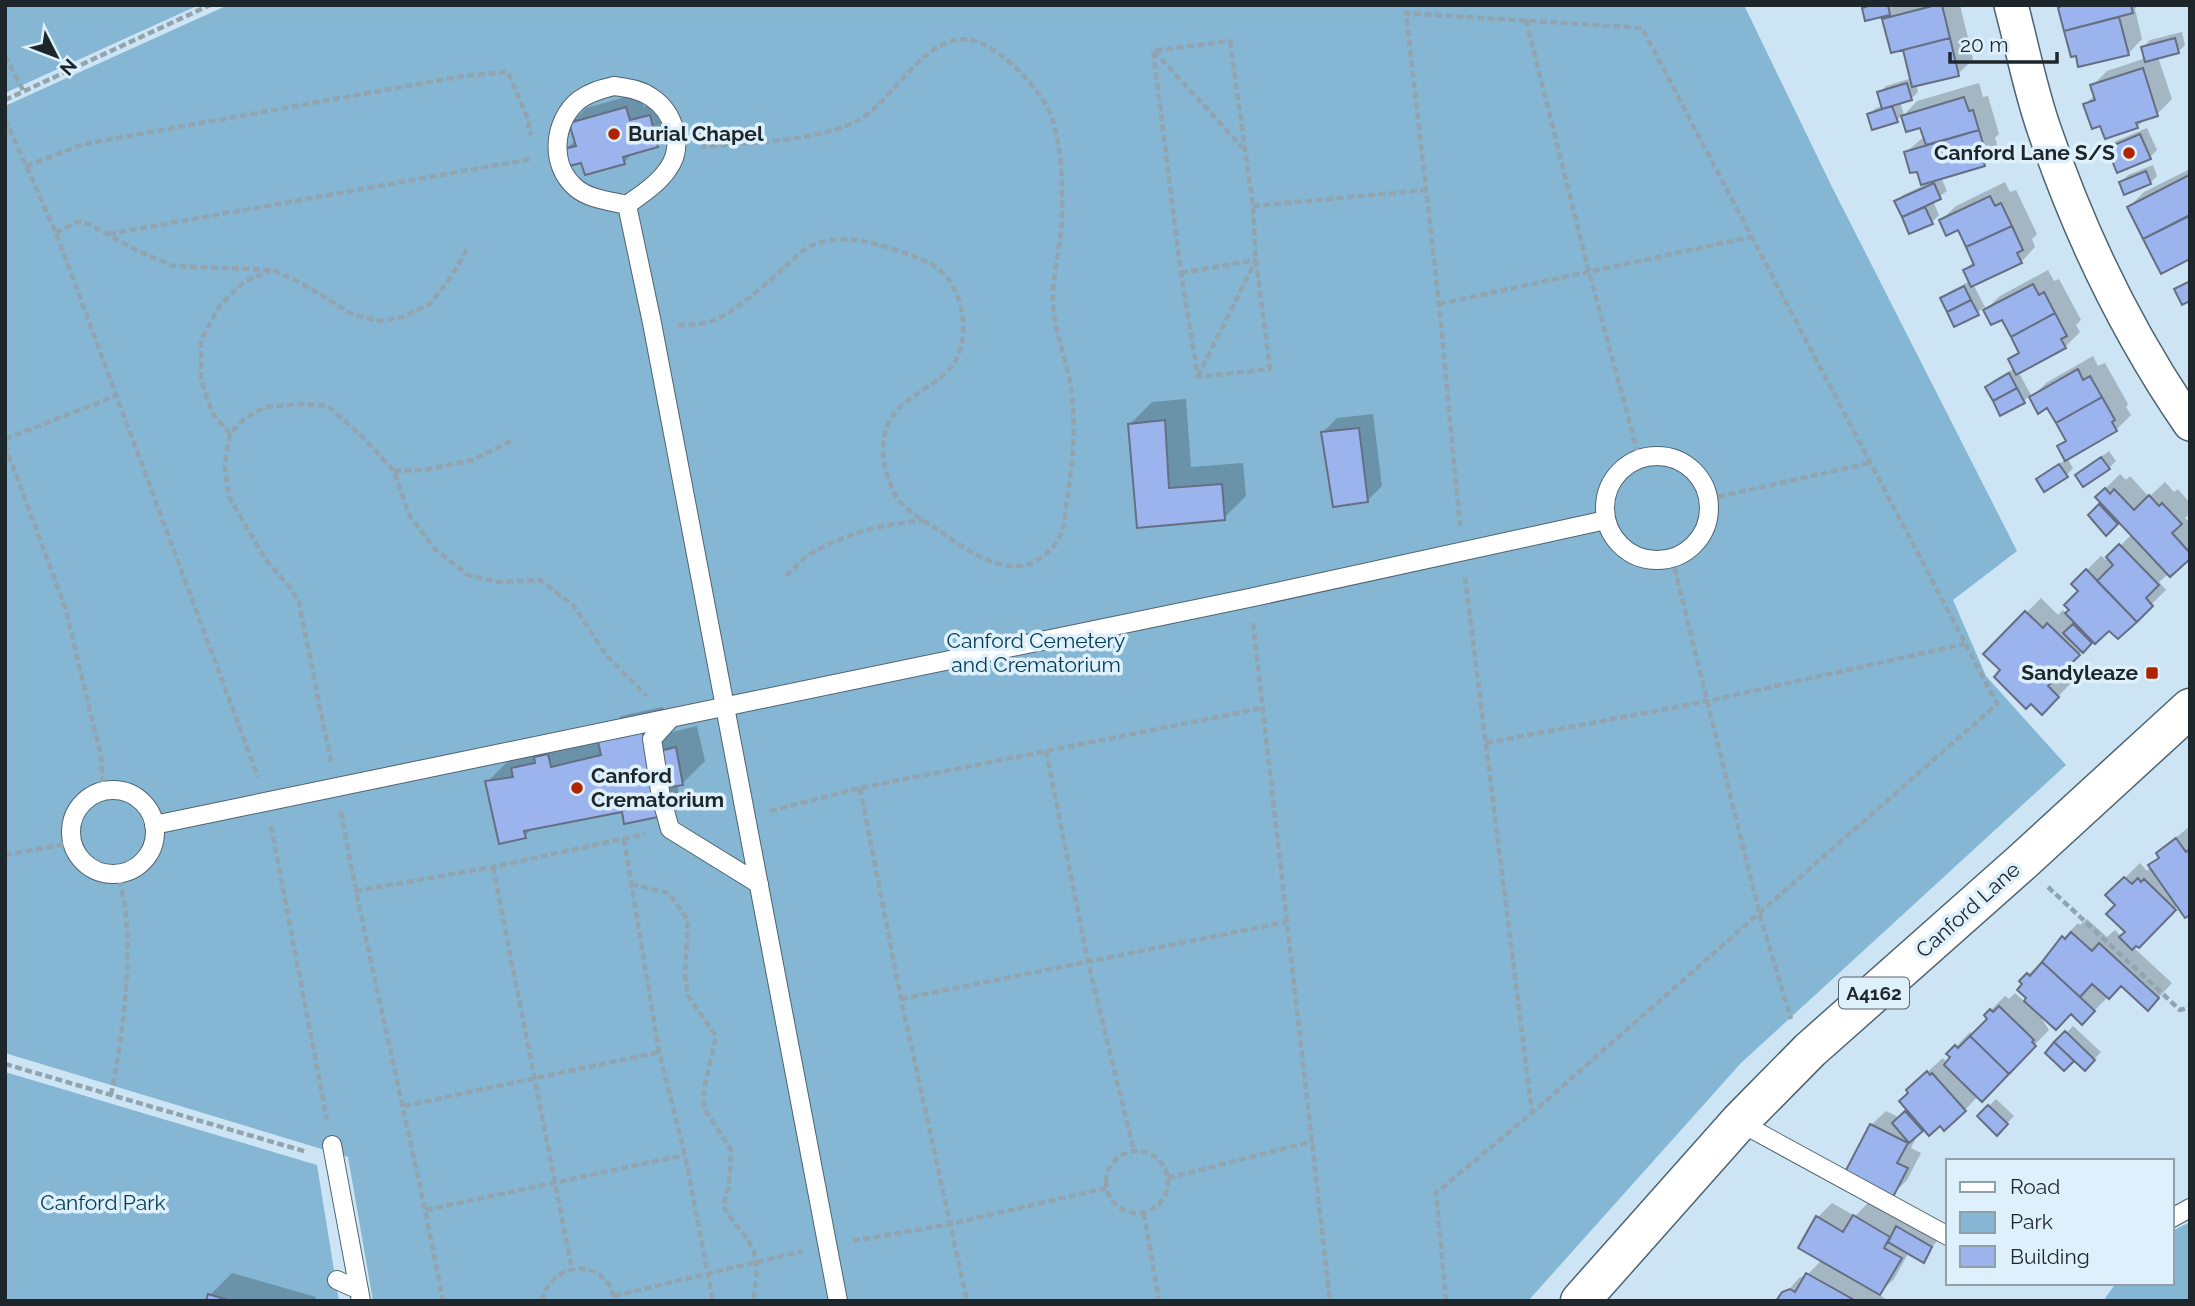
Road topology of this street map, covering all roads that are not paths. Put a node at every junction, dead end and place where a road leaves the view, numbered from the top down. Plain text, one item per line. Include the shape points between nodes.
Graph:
1 (2011, 5) edge
2 (627, 205) junction
3 (2190, 424) edge
4 (1606, 520) junction
5 (724, 707) junction
6 (2190, 708) edge
7 (671, 718) junction
8 (154, 825) junction
9 (759, 884) junction
10 (1739, 1122) junction
11 (333, 1152) road end
12 (2190, 1208) edge
13 (2174, 1217) edge
14 (1946, 1235) edge
15 (337, 1280) dead end
16 (360, 1295) edge
17 (838, 1301) edge
18 (1580, 1301) edge

1 - 3 street via 2043,126 2072,205 2164,387
2 - 2 lane via 657,182 677,149 666,111 652,97 614,86 594,90 565,116 557,155 563,173 576,188
2 - 5 lane
4 - 4 lane via 1607,490 1615,477 1639,458 1675,459 1691,468 1708,499 1705,528 1686,552 1672,558 1655,561 1624,549
4 - 5 lane
5 - 7 lane
5 - 9 lane
6 - 10 main road, Canford Lane / A4162 via 1811,1050
7 - 8 lane
7 - 9 lane via 652,738 670,829
8 - 8 lane via 150,851 132,870 119,874 95,871 76,854 72,843 71,830 80,805 103,791 117,790 142,801
9 - 17 lane
10 - 14 lane
10 - 18 main road, Canford Lane / A4162
11 - 16 lane
12 - 13 lane
15 - 16 lane

